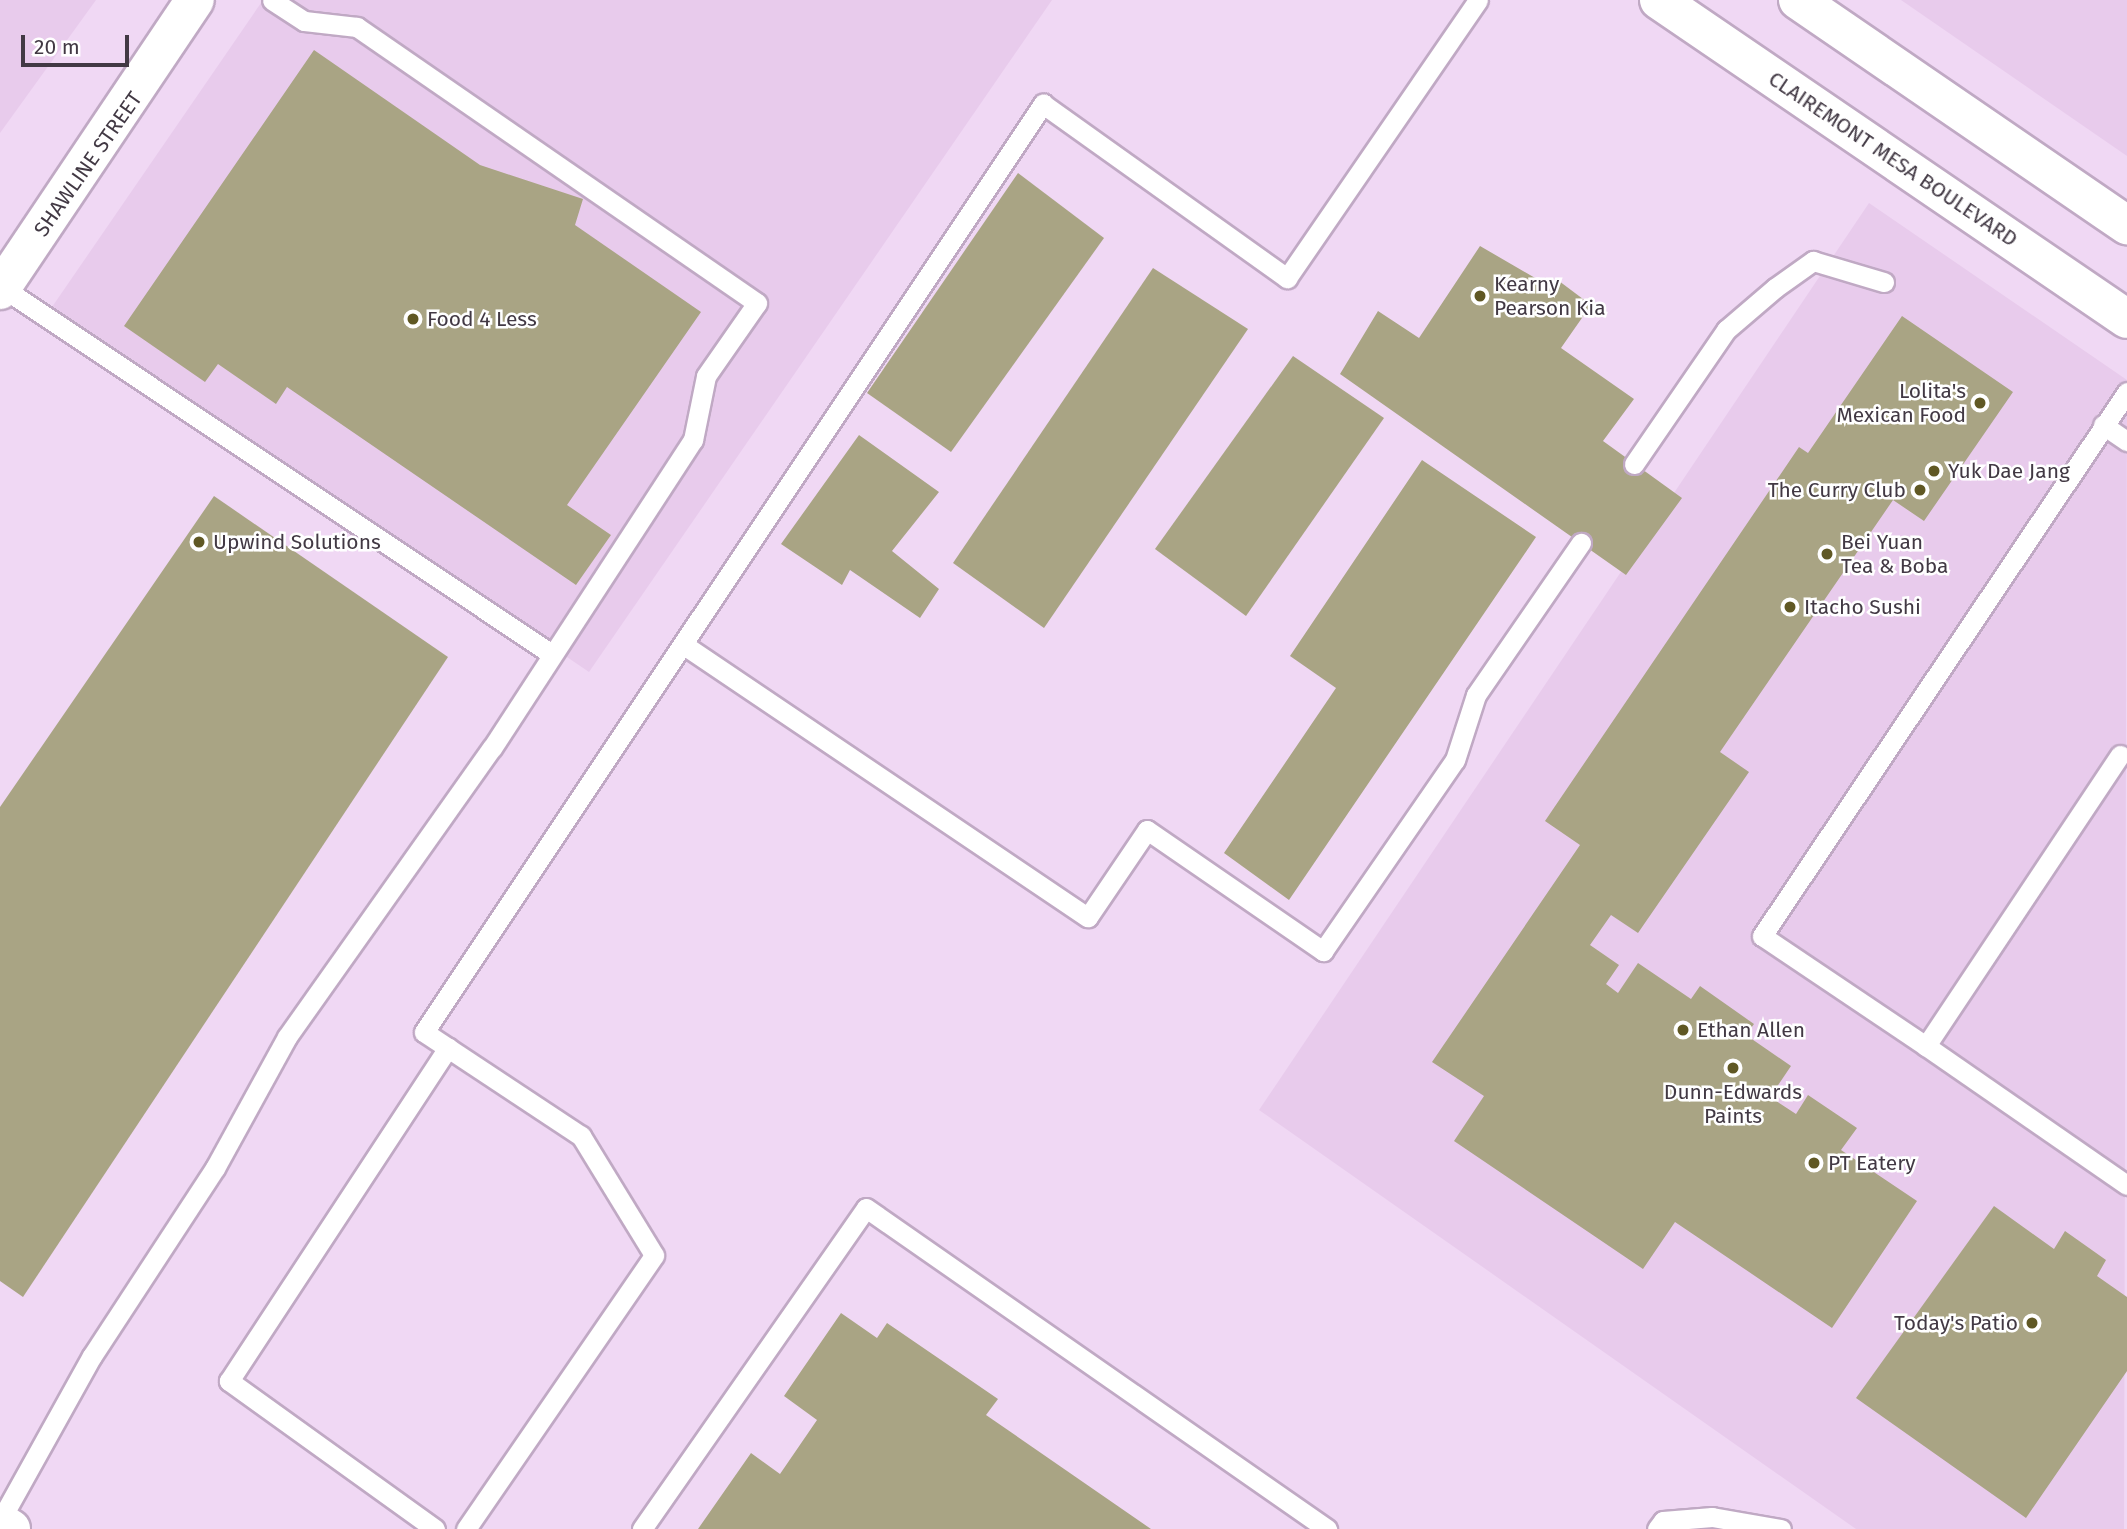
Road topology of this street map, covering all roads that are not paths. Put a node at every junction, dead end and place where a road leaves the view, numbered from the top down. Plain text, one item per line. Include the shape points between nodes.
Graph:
1 (195, 0) edge
2 (272, 0) edge
3 (1478, 0) edge
4 (1659, 0) edge
5 (1798, 0) edge
6 (2127, 225) edge
7 (1884, 282) dead end
8 (1, 288) edge
9 (2127, 318) edge
10 (2127, 392) edge
11 (2103, 425) junction
12 (2127, 441) edge
13 (1634, 464) dead end
14 (1581, 543) dead end
15 (684, 645) junction
16 (550, 653) junction
17 (2125, 753) edge
18 (1926, 1046) junction
19 (448, 1048) junction
20 (2127, 1185) edge
21 (0, 1522) edge
22 (11, 1529) edge
23 (435, 1529) edge
24 (466, 1529) edge
25 (642, 1529) edge
26 (1327, 1529) edge
27 (1657, 1529) edge
28 (1780, 1529) edge

1 - 8 main road, SHAWLINE STREET
2 - 16 lane via 304,21 357,27 757,303 706,376 693,440
3 - 15 lane via 1287,278 1043,104
4 - 9 main road, CLAIREMONT MESA BOULEVARD
5 - 6 main road
7 - 13 lane via 1813,261 1727,330
8 - 16 lane
10 - 11 lane
11 - 12 lane
11 - 18 lane via 1762,936
14 - 15 lane via 1476,695 1455,760 1324,951 1147,830 1088,917
15 - 19 lane via 424,1032
16 - 21 lane via 492,748 287,1037 215,1168 92,1356
17 - 18 lane
18 - 20 lane
19 - 23 lane via 229,1381
19 - 24 lane via 581,1136 654,1255
21 - 22 main road
25 - 26 lane via 866,1208
27 - 28 lane via 1663,1521 1712,1517

